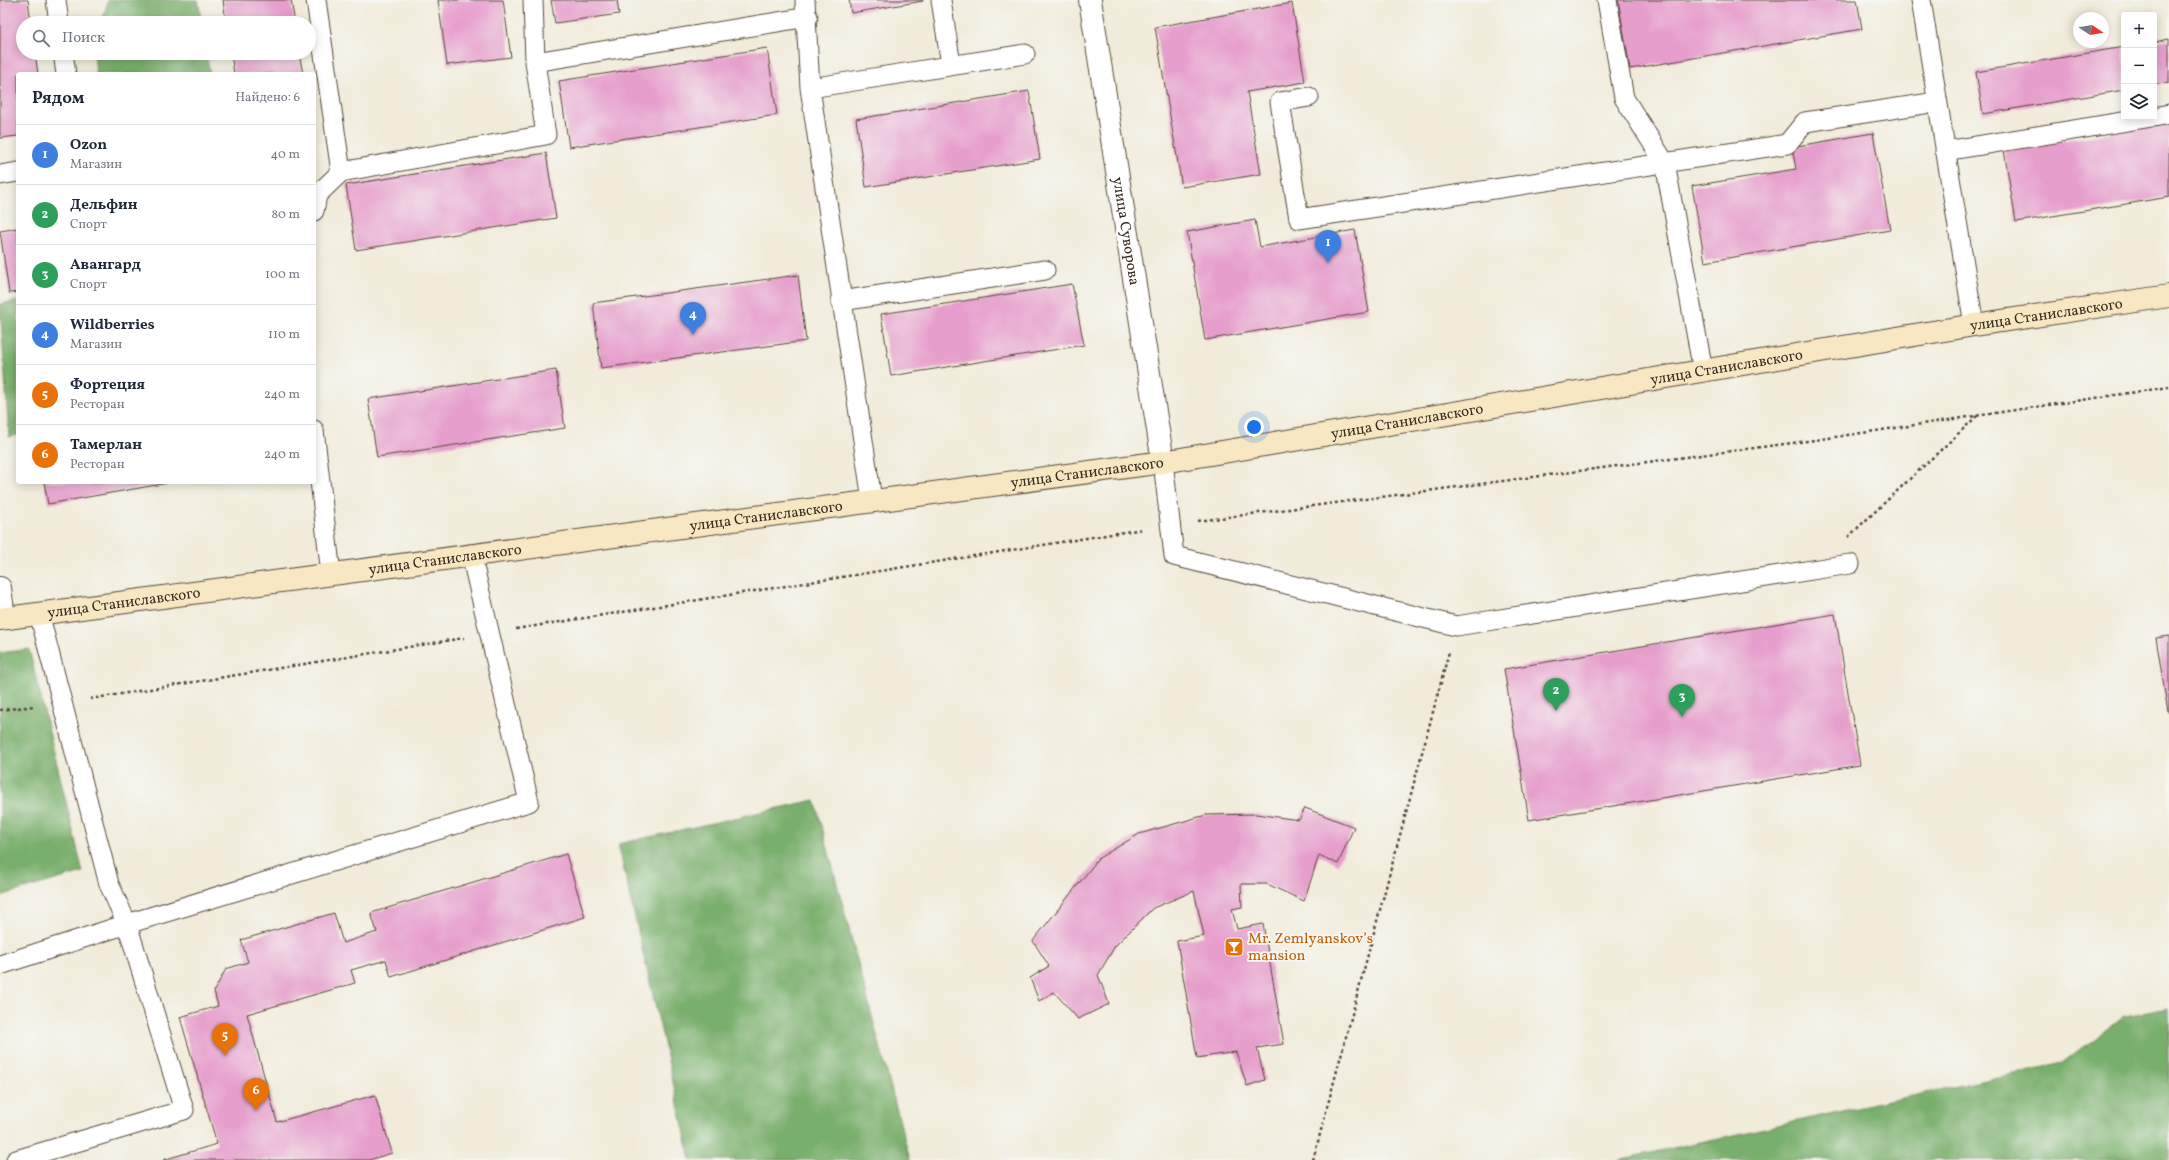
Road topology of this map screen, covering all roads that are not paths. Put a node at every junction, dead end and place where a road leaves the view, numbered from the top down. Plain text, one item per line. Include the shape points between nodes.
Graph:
1 (56, 0) edge
2 (316, 0) edge
3 (533, 0) edge
4 (941, 0) edge
5 (1090, 0) edge
6 (1607, 0) edge
7 (1921, 0) edge
8 (806, 8) edge
9 (58, 16) edge
10 (1025, 54) dead end
11 (64, 60) edge
12 (535, 62) junction
13 (951, 65) junction
14 (66, 72) edge
15 (810, 88) junction
16 (1309, 97) dead end
17 (1936, 102) junction
18 (2169, 114) edge
19 (2157, 116) edge
20 (2135, 120) edge
21 (1945, 151) junction
22 (1665, 163) junction
23 (16, 172) edge
24 (341, 172) junction
25 (0, 175) edge
26 (316, 199) edge
27 (1045, 270) dead end
28 (2169, 296) edge
29 (841, 301) junction
30 (1974, 325) junction
31 (1703, 371) junction
32 (316, 447) edge
33 (1163, 462) junction
34 (872, 500) junction
35 (471, 554) junction
36 (1850, 564) dead end
37 (331, 574) junction
38 (0, 588) edge
39 (38, 613) junction
40 (2, 618) edge
41 (126, 924) junction
42 (0, 965) edge
43 (16, 1160) edge

1 - 9 lane
2 - 24 lane
3 - 12 lane
4 - 13 lane
5 - 33 street, улица Суворова
6 - 22 lane via 1624,98
7 - 17 lane
8 - 12 lane
8 - 15 lane
10 - 13 lane
11 - 14 lane
12 - 24 lane via 546,135
13 - 15 lane
15 - 29 lane
16 - 22 lane via 1280,102 1299,219
17 - 21 lane
17 - 22 lane via 1805,122 1787,144
18 - 19 lane
20 - 21 lane
21 - 30 lane
22 - 31 lane
23 - 25 lane
24 - 26 lane
27 - 29 lane
28 - 30 main road, улица Станиславского
29 - 34 lane
30 - 31 main road, улица Станиславского
31 - 33 main road, улица Станиславского
32 - 37 lane
33 - 34 main road, улица Станиславского
33 - 36 lane via 1174,556 1456,626
34 - 35 main road, улица Станиславского
35 - 37 main road, улица Станиславского
35 - 41 lane via 529,802
37 - 39 main road, улица Станиславского
38 - 40 street
39 - 40 main road, улица Станиславского
39 - 41 lane via 109,884
41 - 42 lane
41 - 43 lane via 184,1110

